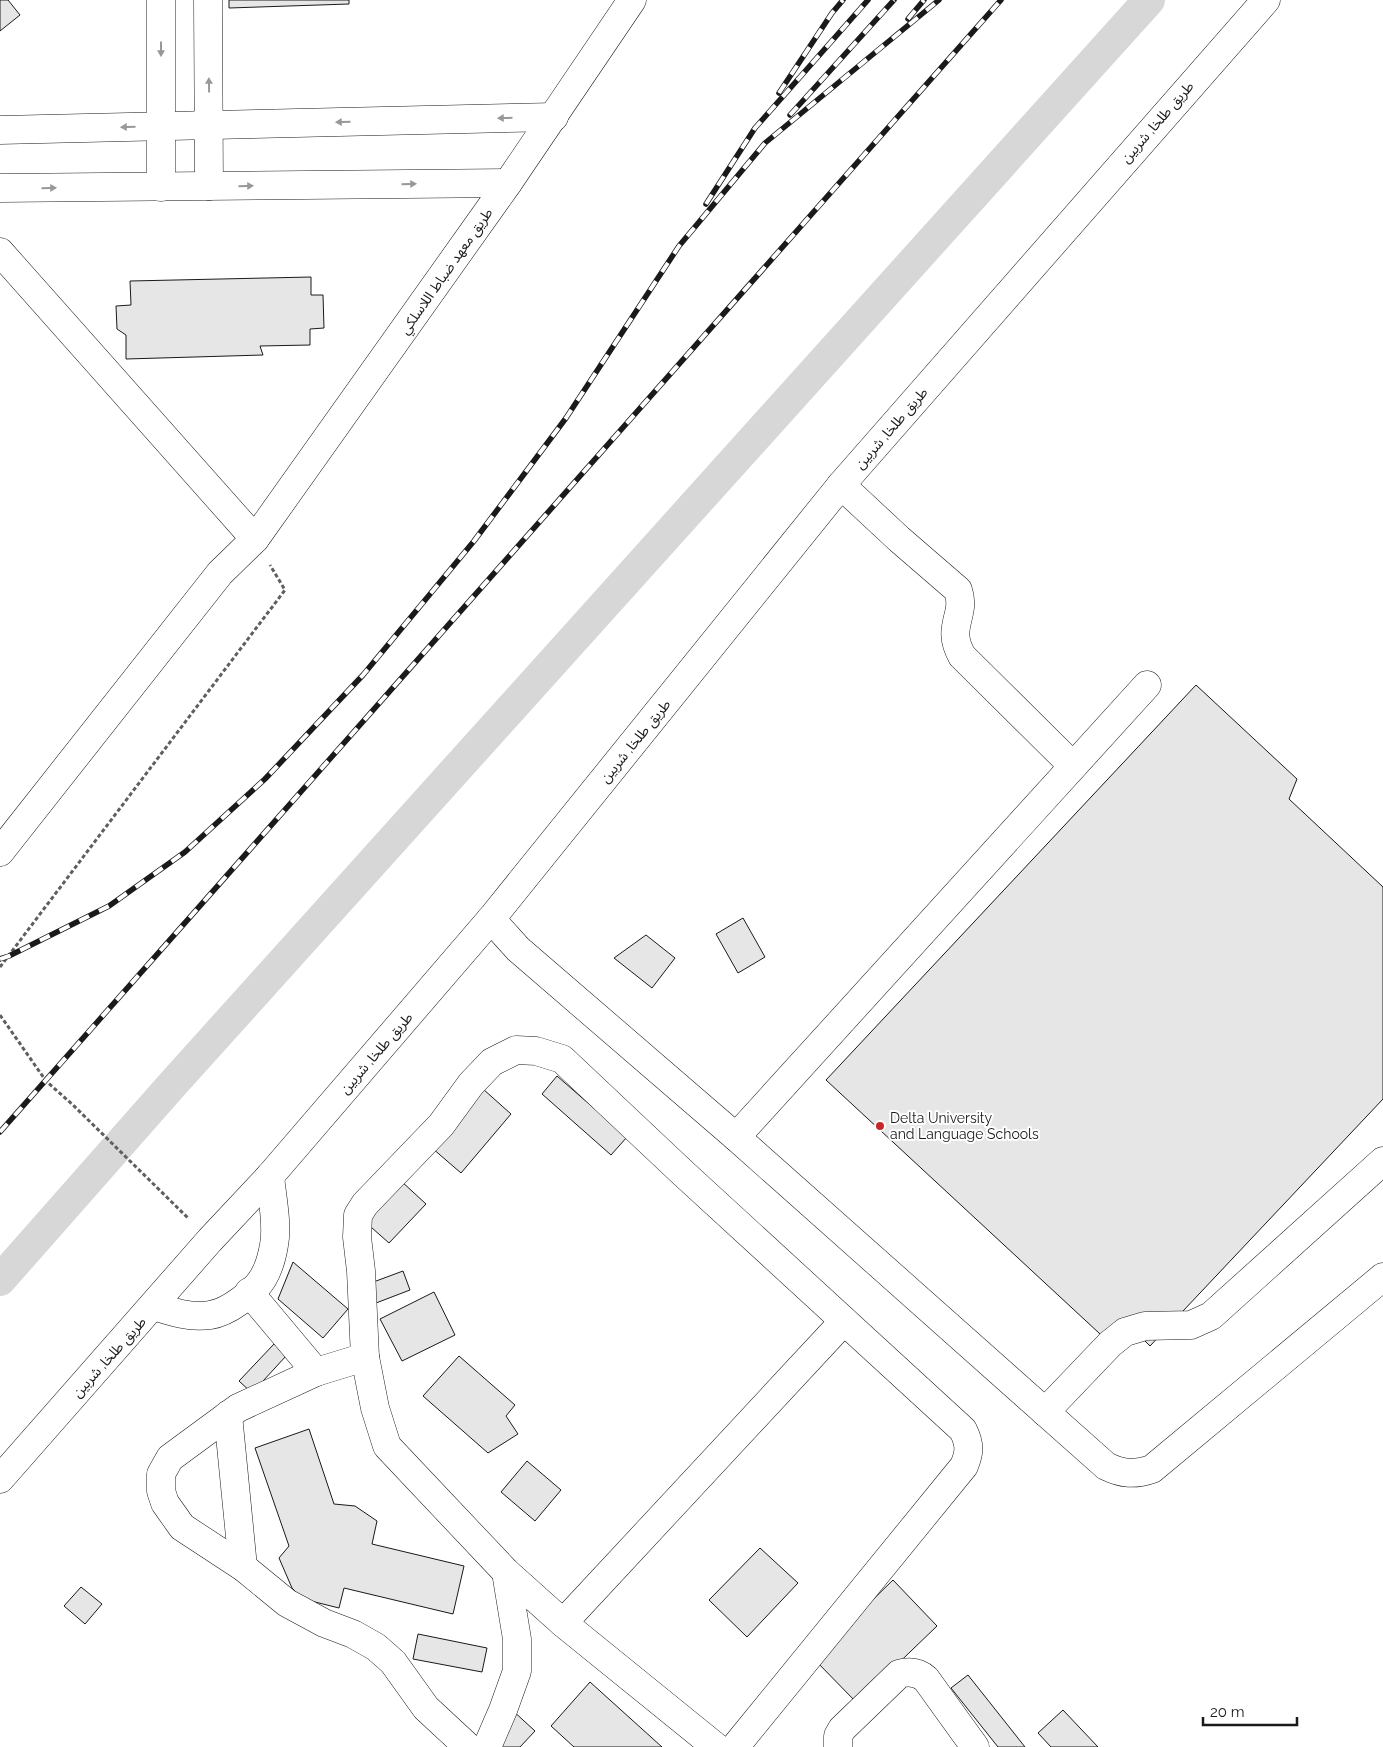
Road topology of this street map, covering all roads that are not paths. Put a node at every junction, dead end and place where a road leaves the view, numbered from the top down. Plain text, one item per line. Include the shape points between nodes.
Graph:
1 (161, 0) edge
2 (208, 0) edge
3 (632, 0) edge
4 (1266, 0) edge
5 (554, 117) junction
6 (209, 124) junction
7 (162, 126) junction
8 (0, 130) edge
9 (508, 183) junction
10 (209, 186) junction
11 (161, 187) junction
12 (0, 188) edge
13 (0, 252) edge
14 (841, 485) junction
15 (255, 539) junction
16 (1147, 685) dead end
17 (1073, 766) junction
18 (0, 852) edge
19 (491, 919) junction
20 (736, 1137) junction
21 (1383, 1161) edge
22 (270, 1176) junction
23 (1383, 1277) edge
24 (250, 1292) junction
25 (154, 1306) junction
26 (844, 1321) junction
27 (365, 1357) junction
28 (316, 1372) junction
29 (1046, 1412) junction
30 (228, 1415) junction
31 (0, 1479) edge
32 (243, 1568) junction
33 (506, 1572) junction
34 (562, 1622) junction
35 (468, 1747) edge
36 (487, 1747) edge
37 (716, 1747) edge
38 (735, 1747) edge
39 (838, 1747) edge
40 (975, 1747) edge

1 -> 7 street
6 -> 2 street
3 - 5 street, طريق معهد ضباط اللاسلكي
4 - 14 street, طريق طلخا, شربين
5 -> 6 street
5 - 9 street, طريق معهد ضباط اللاسلكي
6 - 7 street
6 - 10 street
7 -> 8 street
7 - 11 street
10 -> 9 street
9 - 15 street, طريق معهد ضباط اللاسلكي
10 - 11 street
12 -> 11 street
13 - 15 street
14 - 17 street via 958,590 961,599 955,636 962,656
14 - 19 street, طريق طلخا, شربين
15 - 18 street, طريق معهد ضباط اللاسلكي via 220,573
16 - 17 street
17 - 20 street
19 - 20 street via 518,949
19 - 22 street, طريق طلخا, شربين
20 - 29 street
21 - 29 street via 1211,1316 1191,1325 1145,1326 1125,1332
22 - 24 street via 275,1244 270,1265
22 - 25 street, طريق طلخا, شربين
23 - 29 street via 1152,1468 1141,1473 1117,1471 1106,1466
24 - 25 street via 230,1308 212,1315 178,1314
24 - 28 street
25 - 31 street, طريق طلخا, شربين
26 - 27 street via 562,1059 536,1050 516,1050 492,1062 471,1084 441,1125 365,1204 358,1216
26 - 34 street
26 - 38 street via 964,1430 970,1448 968,1457 964,1466
27 - 28 street
27 - 33 street via 375,1408 387,1446
28 - 30 street
30 - 32 street
30 - 32 street via 170,1458 161,1474 161,1491 165,1503 182,1527
32 - 35 street via 287,1603 376,1647 393,1662 426,1708
33 - 34 street
33 - 36 street via 517,1638 517,1671
34 - 37 street
39 - 40 street via 842,1729 899,1674 906,1672 920,1674 926,1679

